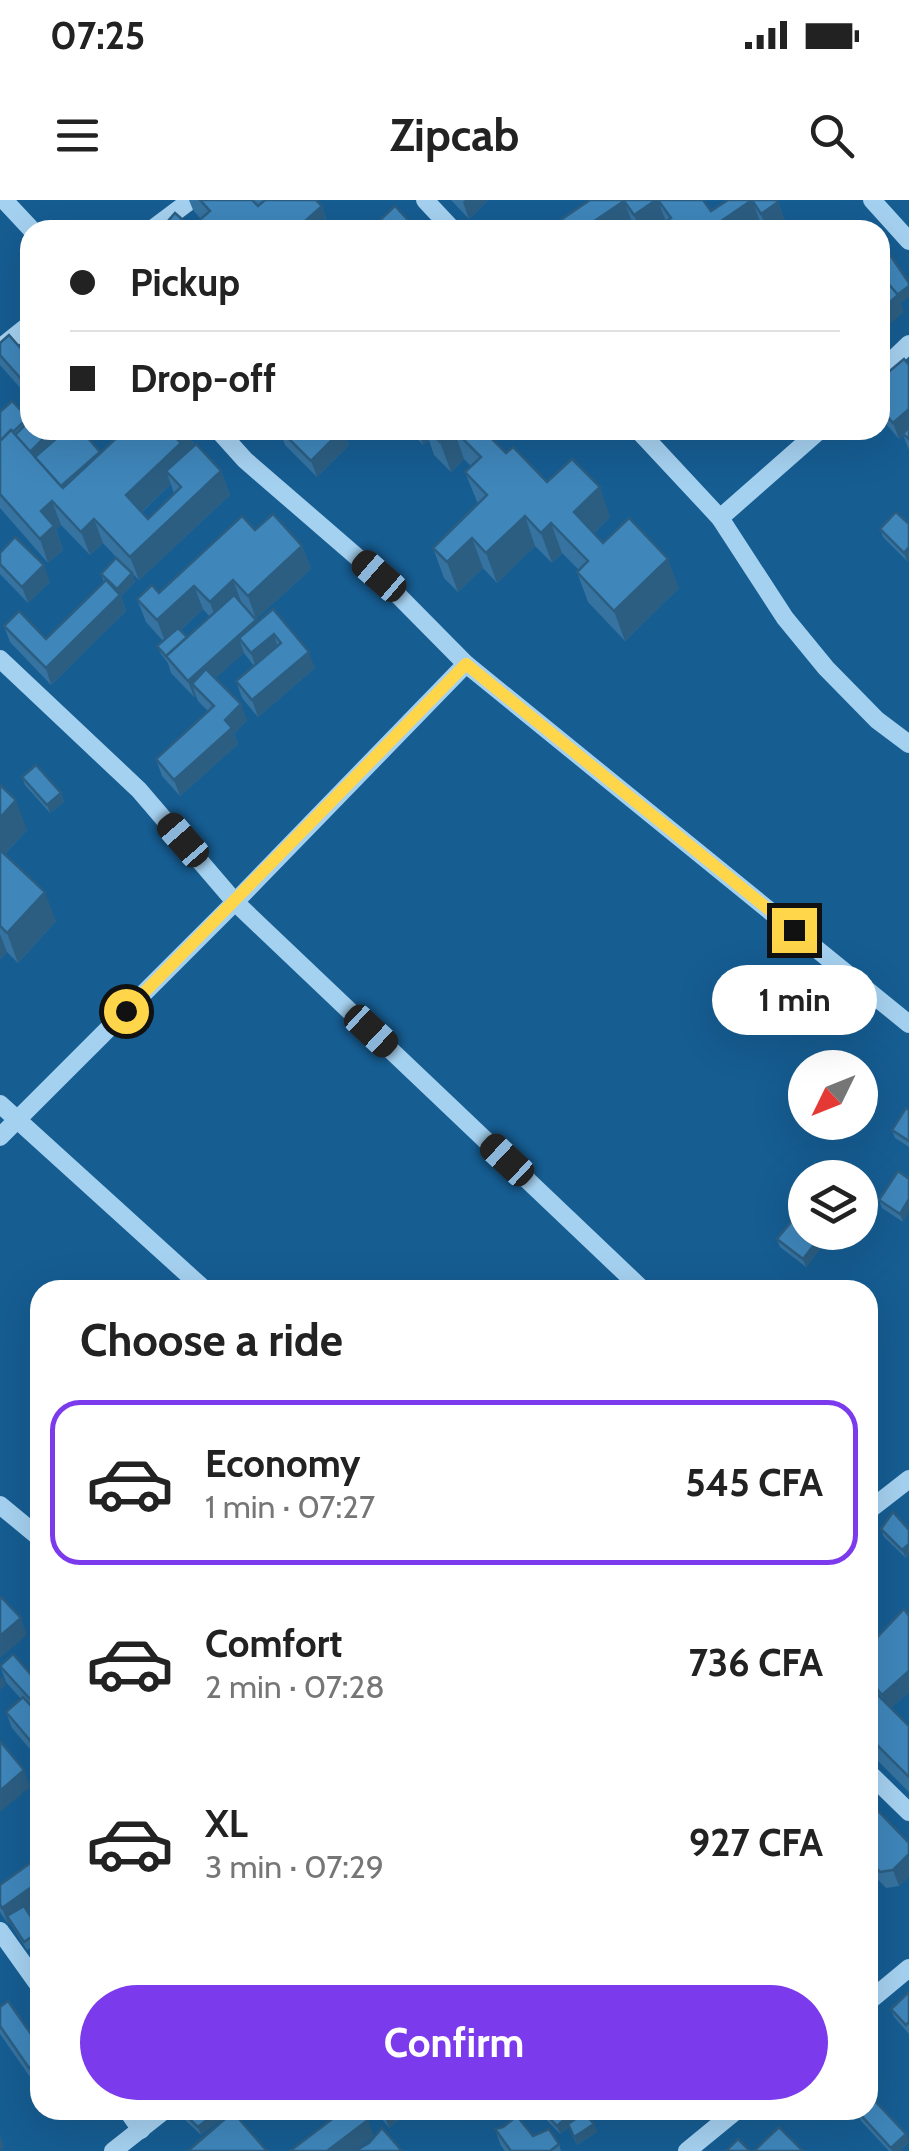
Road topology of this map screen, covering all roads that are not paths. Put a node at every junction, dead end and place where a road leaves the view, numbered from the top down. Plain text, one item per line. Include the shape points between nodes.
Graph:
1 (4, 200) edge
2 (191, 200) edge
3 (426, 200) edge
4 (872, 200) edge
5 (23, 220) edge
6 (164, 220) edge
7 (444, 220) edge
8 (909, 241) edge
9 (20, 332) edge
10 (909, 344) edge
11 (0, 348) edge
12 (890, 362) edge
13 (227, 440) edge
14 (647, 440) edge
15 (809, 440) edge
16 (720, 518) junction
17 (0, 659) edge
18 (466, 664) junction
19 (909, 744) edge
20 (235, 902) junction
21 (909, 1024) edge
22 (0, 1104) edge
23 (17, 1120) junction
24 (0, 1136) edge
25 (194, 1280) edge
26 (632, 1280) edge
27 (909, 1479) edge
28 (878, 1501) edge
29 (0, 1505) edge
30 (30, 1530) edge
31 (878, 1782) edge
32 (909, 1812) edge
33 (0, 1932) edge
34 (909, 1968) edge
35 (30, 1974) edge
36 (878, 1994) edge
37 (134, 2120) edge
38 (153, 2120) edge
39 (725, 2120) edge
40 (141, 2130) junction
41 (113, 2151) edge
42 (687, 2151) edge

1 - 5 street
2 - 6 street
3 - 7 street
4 - 8 street
9 - 11 street
10 - 12 street
13 - 18 street
14 - 16 street
15 - 16 street
16 - 19 street via 826,668
17 - 20 street via 140,790
18 - 20 street
18 - 21 street
20 - 23 street
20 - 26 street
22 - 23 street
23 - 24 street
23 - 25 street
27 - 28 street
29 - 30 street
31 - 32 street
33 - 35 street
34 - 36 street
37 - 40 street
38 - 40 street
39 - 42 street
40 - 41 street

